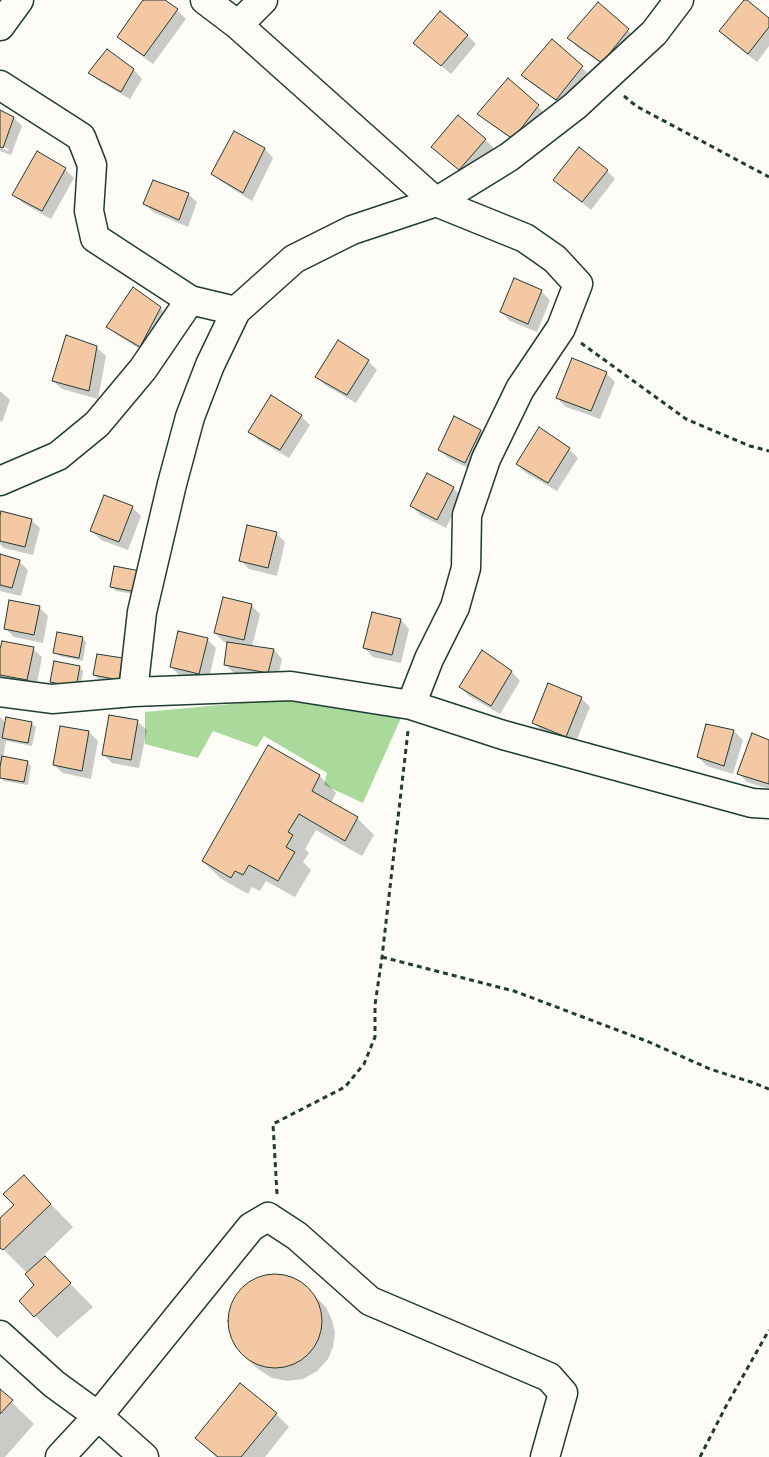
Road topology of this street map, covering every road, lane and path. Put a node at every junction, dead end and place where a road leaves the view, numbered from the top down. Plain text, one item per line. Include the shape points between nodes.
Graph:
1 (19, 0) edge
2 (205, 0) edge
3 (263, 0) edge
4 (679, 0) edge
5 (238, 25) junction
6 (0, 26) edge
7 (605, 79) junction
8 (0, 85) edge
9 (769, 177) edge
10 (436, 202) junction
11 (190, 300) junction
12 (236, 312) junction
13 (561, 328) junction
14 (769, 451) edge
15 (0, 481) edge
16 (0, 692) edge
17 (133, 692) junction
18 (411, 706) junction
19 (769, 804) edge
20 (382, 957) junction
21 (769, 1089) edge
22 (278, 1224) junction
23 (769, 1330) edge
24 (0, 1335) edge
25 (98, 1416) junction
26 (60, 1457) edge
27 (144, 1457) edge
28 (545, 1457) edge
29 (700, 1457) edge

1 - 6 street
2 - 5 street
3 - 5 street
4 - 7 street via 654,33
5 - 10 street
7 - 9 path via 636,106
7 - 10 street via 508,158
8 - 11 street via 81,137 92,165 89,211 95,238
10 - 12 street via 352,230 294,259
10 - 13 street via 525,238 555,259 578,284
11 - 12 street
11 - 15 street via 143,369 97,424 58,456
12 - 17 street via 190,416 142,612
13 - 14 path via 686,419
13 - 18 street via 520,389 486,459 468,515 466,568 455,607 428,659
16 - 17 street via 52,699
17 - 18 street via 291,686
18 - 19 street via 513,738 752,803
18 - 20 path
20 - 21 path via 514,991
20 - 22 path via 375,1005 375,1037 364,1064 345,1087 273,1124
22 - 25 street via 268,1217 251,1227
22 - 28 street via 297,1236 370,1301 549,1377 563,1392
23 - 29 path
24 - 25 street via 54,1384
25 - 26 street
25 - 27 street

